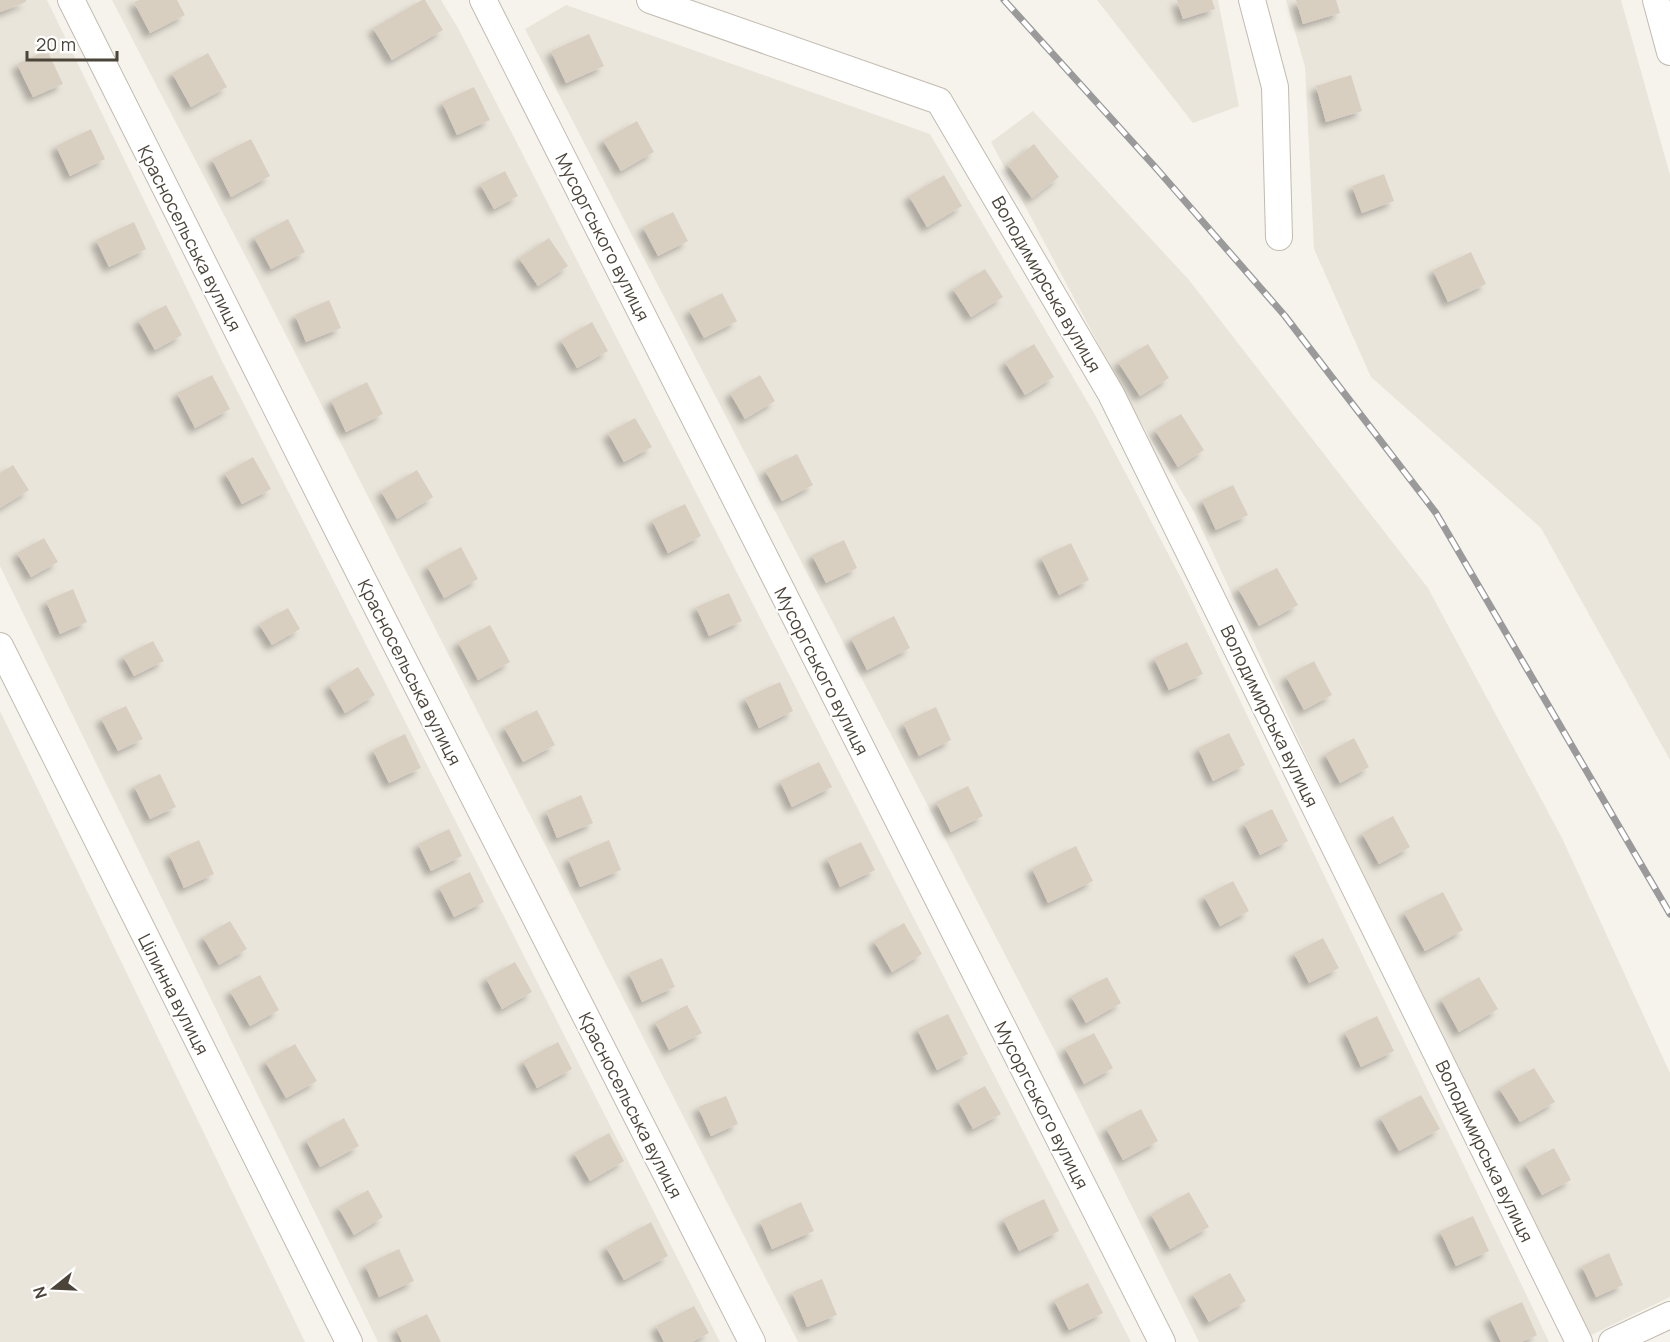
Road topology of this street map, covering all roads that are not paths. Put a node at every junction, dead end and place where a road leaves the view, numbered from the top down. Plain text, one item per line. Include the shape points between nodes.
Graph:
1 (71, 0) edge
2 (483, 0) edge
3 (650, 0) edge
4 (1252, 0) edge
5 (1656, 0) edge
6 (1670, 52) edge
7 (1279, 237) dead end
8 (0, 646) edge
9 (1670, 1315) edge
10 (349, 1342) edge
11 (752, 1342) edge
12 (1162, 1342) edge
13 (1579, 1342) edge
14 (1612, 1342) edge

1 - 11 street, Красносельська вулиця
2 - 12 street, Мусоргського вулиця
3 - 13 street, Володимирська вулиця via 939,101 1112,394
4 - 7 street via 1275,87
5 - 6 street
8 - 10 street, Цілинна вулиця
9 - 14 street

